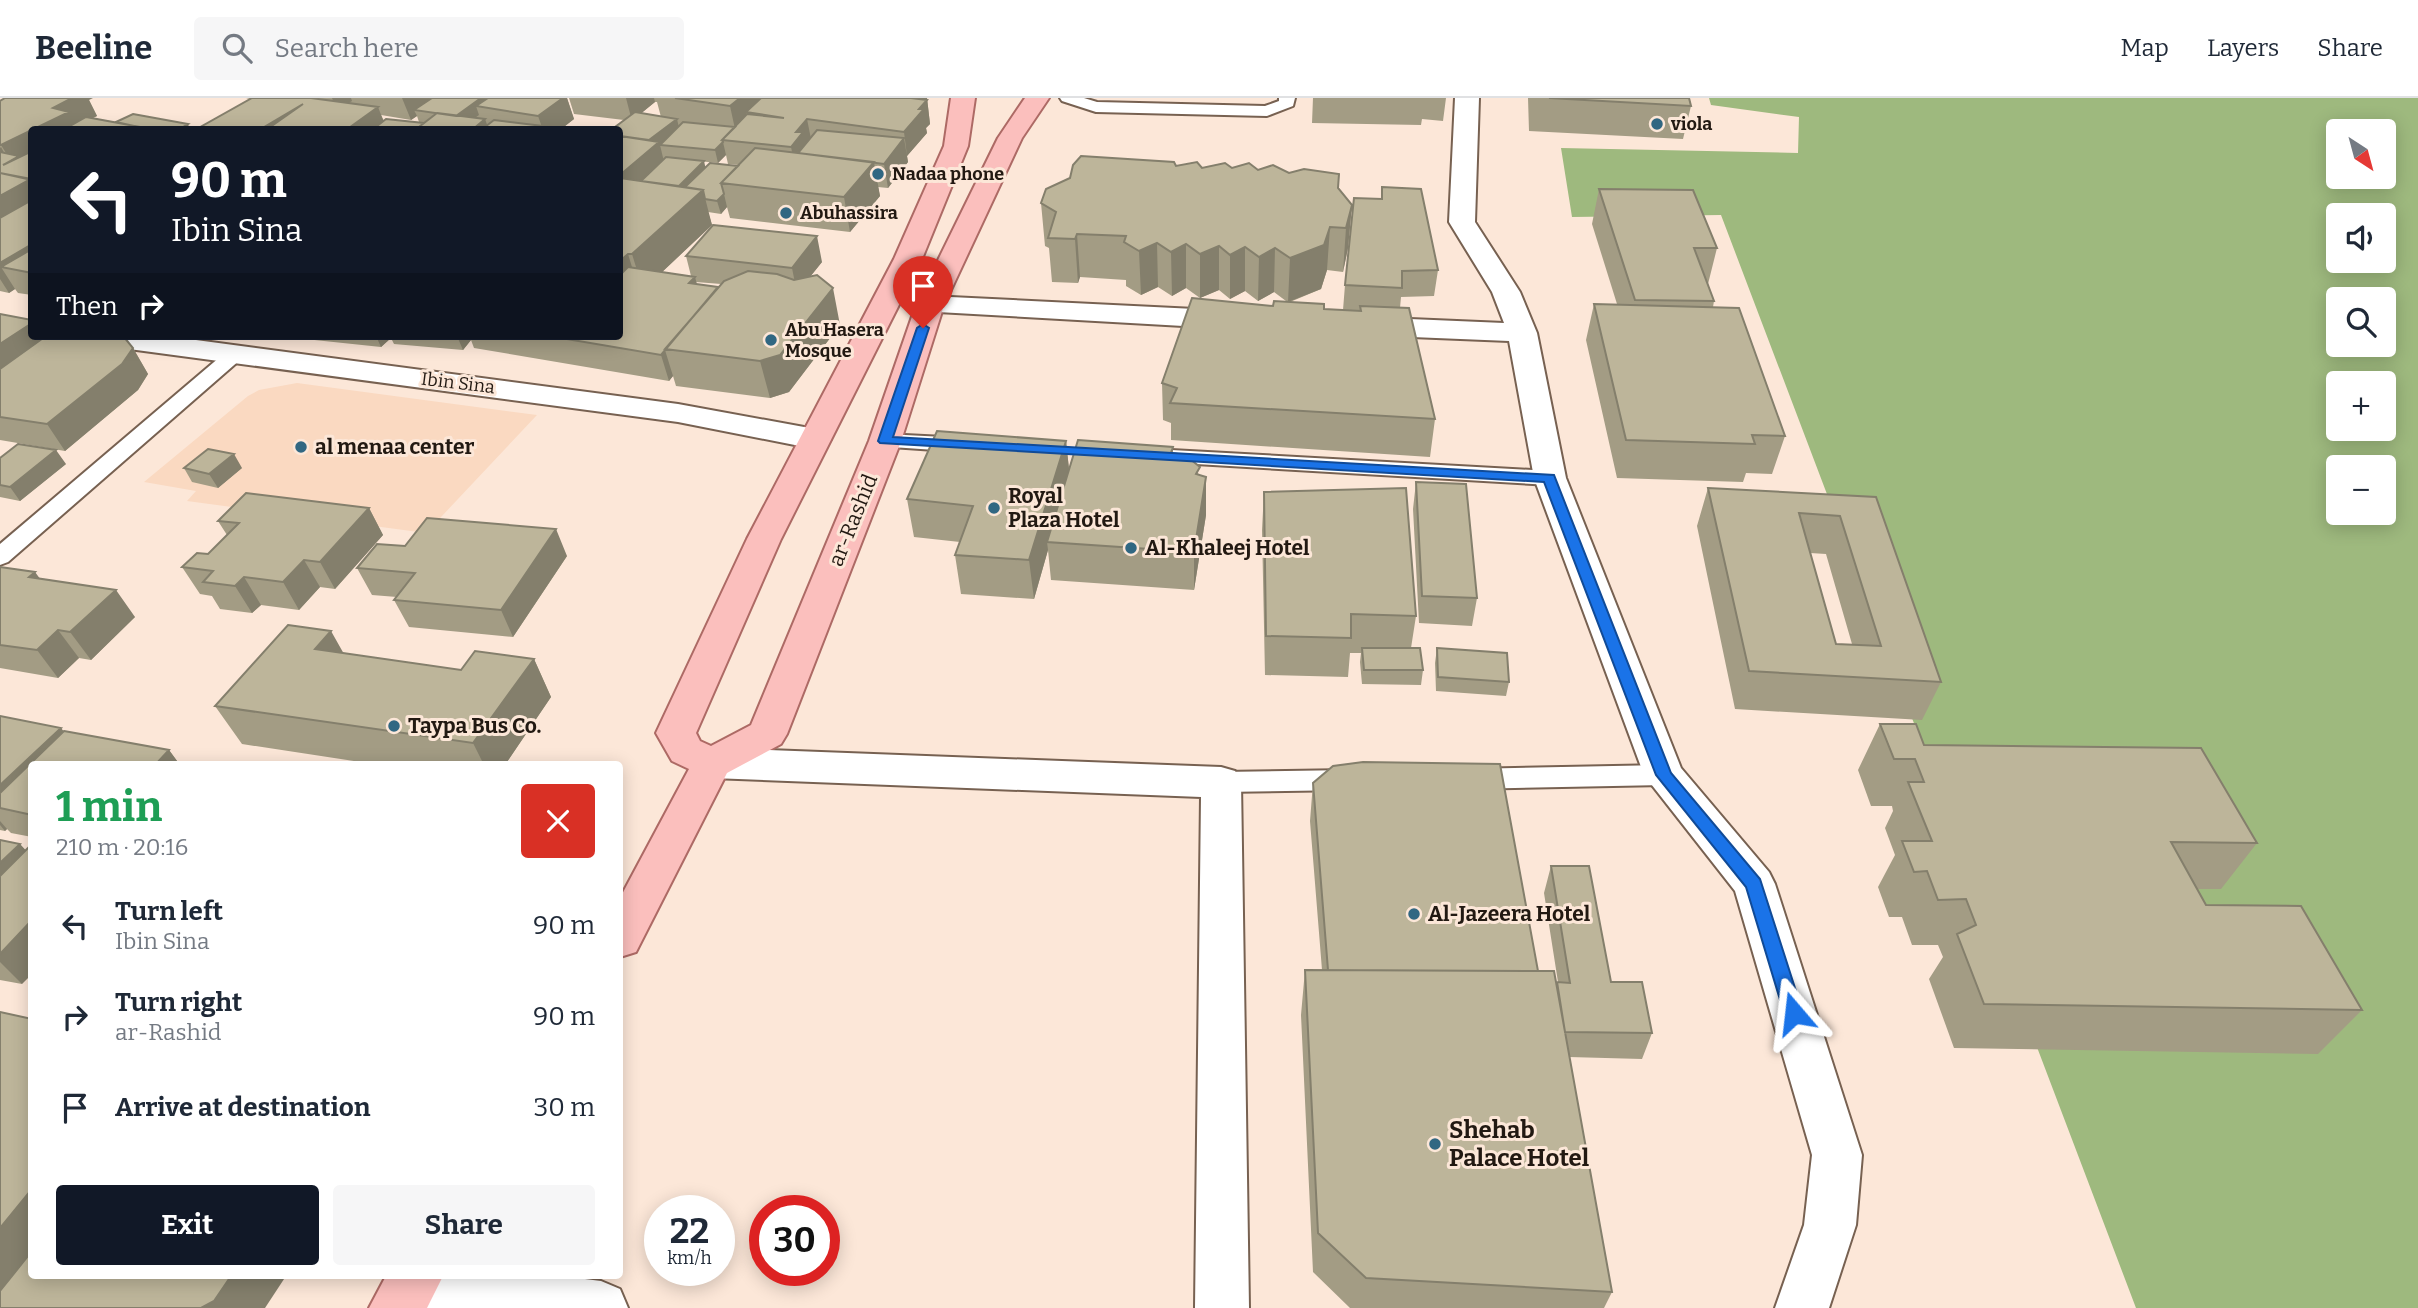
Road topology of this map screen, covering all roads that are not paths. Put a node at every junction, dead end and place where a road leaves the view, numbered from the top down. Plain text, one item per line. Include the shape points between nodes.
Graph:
1 (963, 98) edge
2 (1037, 98) edge
3 (1068, 98) edge
4 (1287, 98) edge
5 (1467, 98) edge
6 (930, 305) junction
7 (1261, 321) edge
8 (1329, 324) edge
9 (1522, 333) junction
10 (127, 340) edge
11 (234, 355) junction
12 (815, 439) junction
13 (885, 441) junction
14 (982, 446) edge
15 (1134, 455) edge
16 (1550, 478) junction
17 (0, 557) edge
18 (712, 763) junction
19 (1664, 775) junction
20 (1443, 779) edge
21 (1373, 780) edge
22 (1221, 782) junction
23 (623, 933) edge
24 (409, 1288) edge
25 (601, 1308) edge
26 (1222, 1308) edge
27 (1802, 1308) edge

1 - 12 main road via 956,146 908,259
2 - 6 main road, ar-Rashid via 1010,138
3 - 4 lane via 1096,107 1267,111 1287,103
5 - 9 street via 1462,222 1506,292
6 - 7 street
6 - 13 main road, ar-Rashid
8 - 9 street
9 - 16 street
10 - 11 street, Ibin Sina
11 - 12 street, Ibin Sina via 678,413
11 - 17 lane
12 - 18 main road via 676,733 686,751
13 - 14 lane
13 - 18 main road, ar-Rashid via 767,734
15 - 16 lane
16 - 19 street
18 - 22 street
18 - 23 main road
19 - 20 lane
19 - 27 street via 1754,884 1837,1155 1830,1225
21 - 22 lane
22 - 26 street
24 - 25 street

